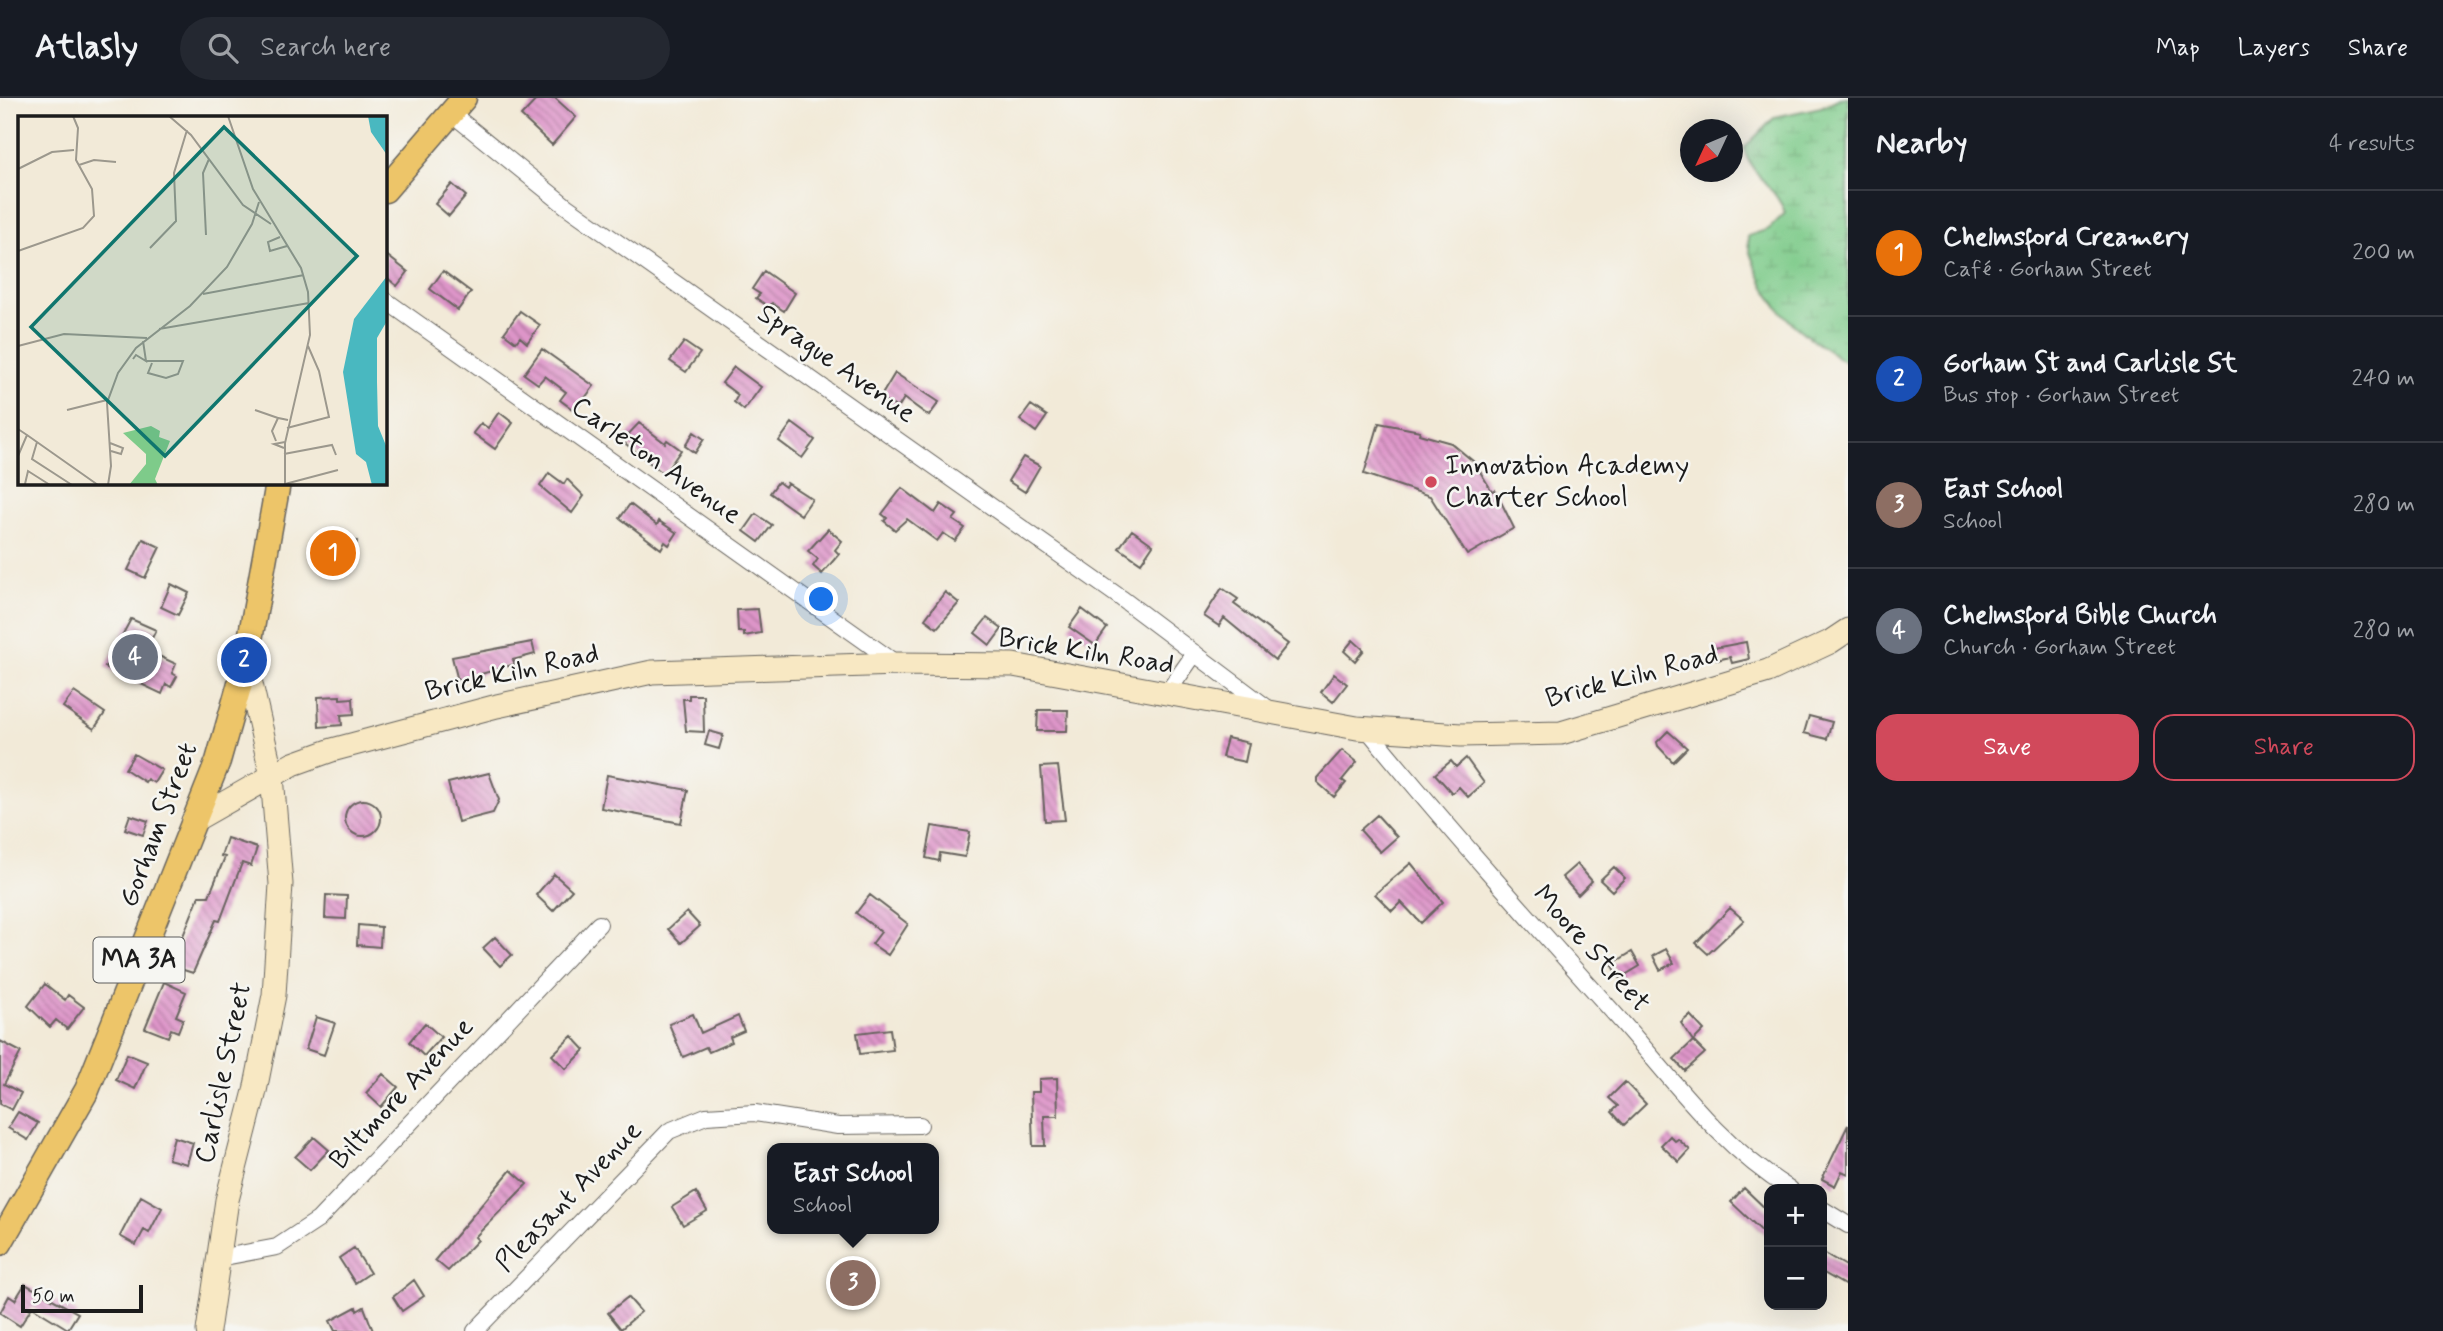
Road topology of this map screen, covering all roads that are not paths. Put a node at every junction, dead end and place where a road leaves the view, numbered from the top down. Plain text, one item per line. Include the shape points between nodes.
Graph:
1 (458, 105) edge
2 (387, 188) edge
3 (387, 301) edge
4 (278, 485) edge
5 (1848, 630) edge
6 (1195, 653) junction
7 (246, 662) junction
8 (897, 664) junction
9 (1167, 693) junction
10 (1274, 714) junction
11 (1367, 729) junction
12 (272, 776) junction
13 (193, 821) junction
14 (599, 924) dead end
15 (920, 1125) dead end
16 (1782, 1184) edge
17 (1827, 1212) edge
18 (1848, 1225) edge
19 (0, 1243) edge
20 (219, 1258) junction
21 (208, 1331) edge
22 (475, 1331) edge

1 - 2 main road
1 - 6 street, Sprague Avenue via 566,206
3 - 8 street, Carleton Avenue
4 - 7 main road, Gorham Street / MA 3A
5 - 11 street, Brick Kiln Road via 1768,671 1561,733 1461,735
6 - 9 street
6 - 10 street, Sprague Avenue
7 - 12 street, Carlisle Street
7 - 13 main road, Gorham Street / MA 3A via 218,761
8 - 9 street, Brick Kiln Road via 1013,665
8 - 12 street, Brick Kiln Road via 652,672 362,741 293,764
9 - 10 street, Brick Kiln Road
10 - 11 street, Brick Kiln Road
11 - 16 street, Moore Street via 1442,821 1693,1104 1760,1171
12 - 13 street, Brick Kiln Road
12 - 20 street, Carlisle Street via 281,884 274,995 227,1200
13 - 19 main road, Gorham Street / MA 3A via 87,1090
14 - 20 street, Biltmore Avenue via 318,1220 277,1247
15 - 22 street, Pleasant Avenue via 838,1126 755,1113 706,1116 669,1131
17 - 18 street
20 - 21 street, Carlisle Street

